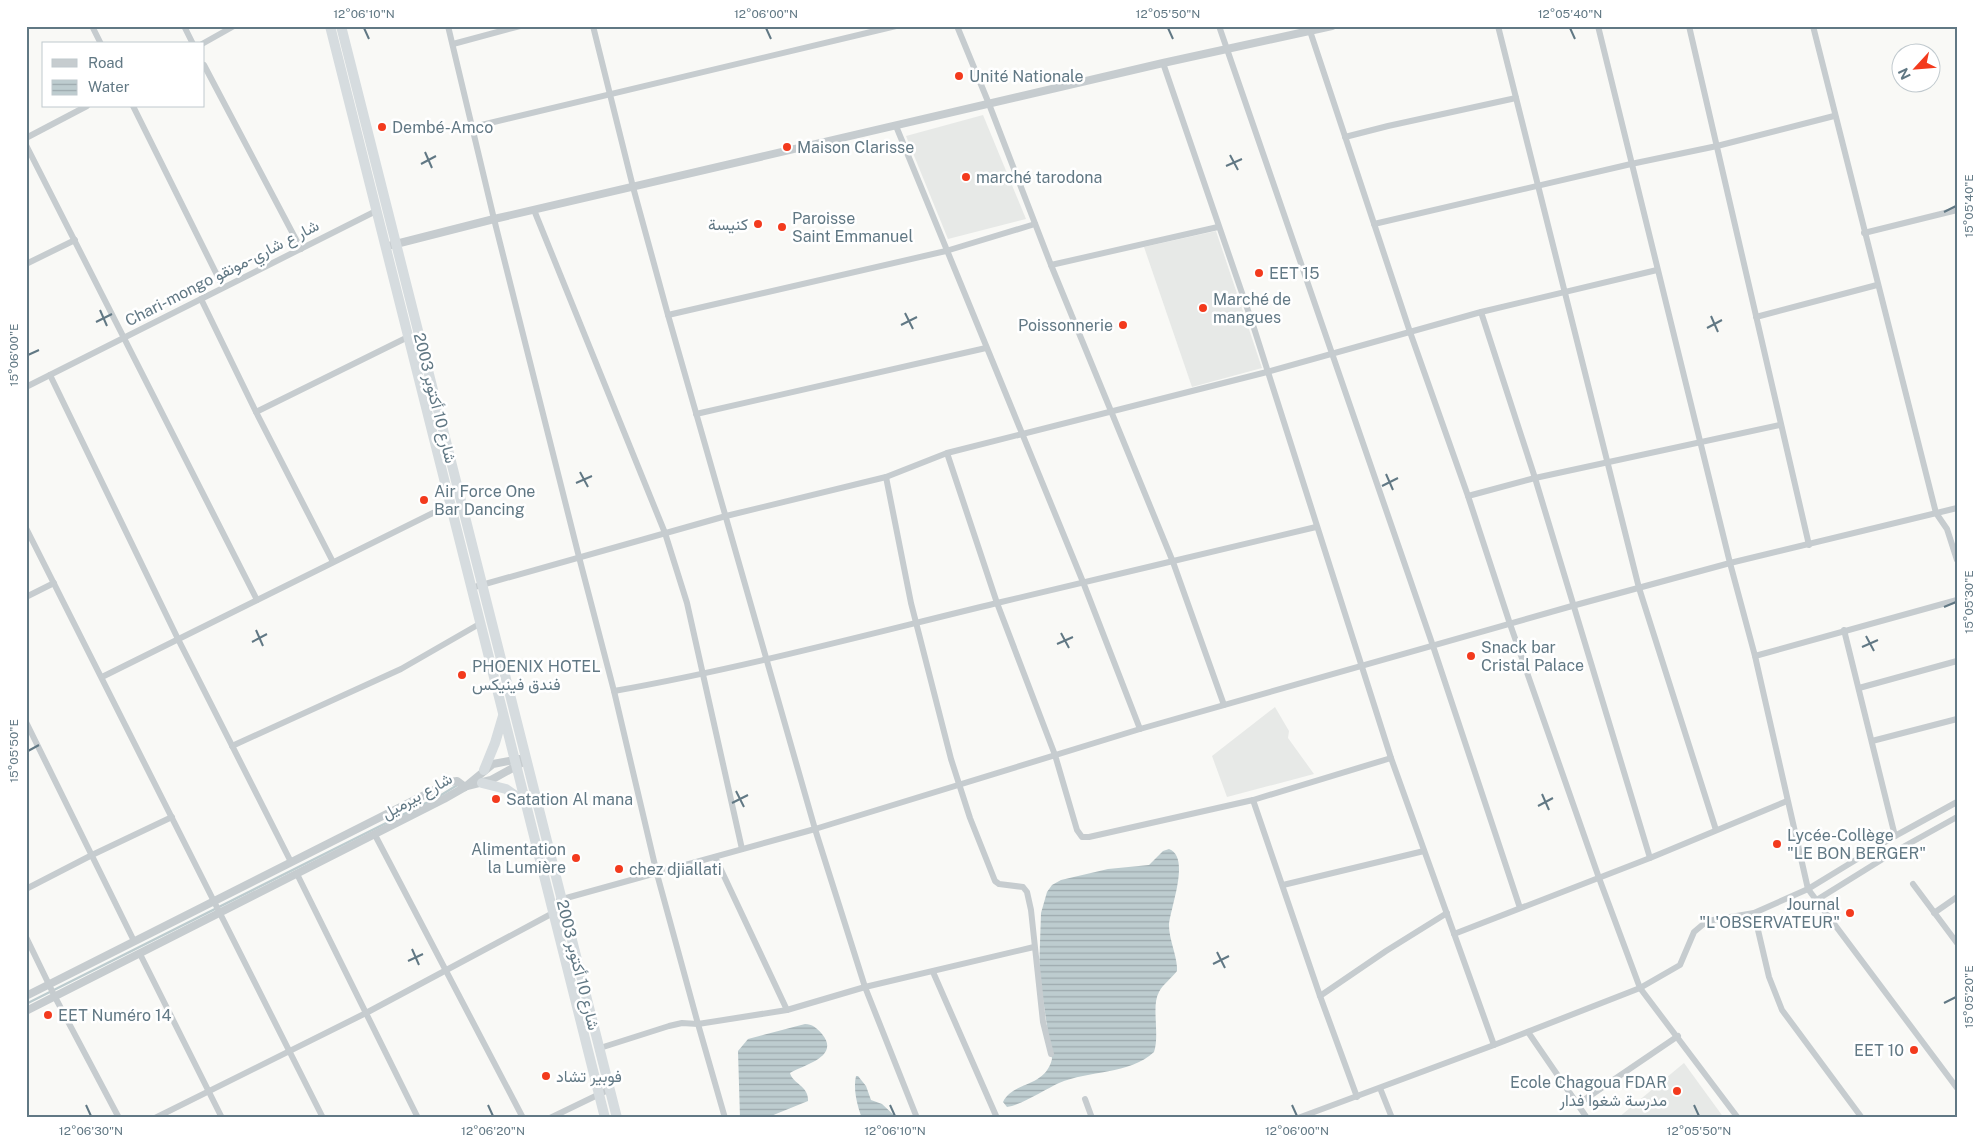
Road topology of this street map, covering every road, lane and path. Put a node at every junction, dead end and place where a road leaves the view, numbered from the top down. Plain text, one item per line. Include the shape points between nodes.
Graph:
1 (92, 26) edge
2 (184, 26) edge
3 (234, 26) edge
4 (330, 26) edge
5 (342, 26) edge
6 (448, 26) edge
7 (520, 26) edge
8 (593, 26) edge
9 (896, 26) edge
10 (957, 26) edge
11 (1219, 26) edge
12 (1332, 26) edge
13 (1498, 26) edge
14 (1598, 26) edge
15 (1689, 26) edge
16 (1812, 26) edge
17 (1310, 31) junction
18 (100, 42) edge
19 (192, 42) edge
20 (205, 42) edge
21 (453, 44) junction
22 (1227, 49) junction
23 (1164, 63) junction
24 (205, 67) edge
25 (610, 94) junction
26 (1516, 98) junction
27 (990, 104) junction
28 (83, 108) edge
29 (134, 108) edge
30 (1834, 116) junction
31 (896, 126) junction
32 (472, 127) junction
33 (26, 138) edge
34 (1345, 138) junction
35 (26, 145) edge
36 (1717, 146) junction
37 (1631, 164) junction
38 (1539, 186) junction
39 (634, 187) junction
40 (534, 210) junction
41 (1957, 210) edge
42 (376, 211) junction
43 (494, 219) junction
44 (1035, 224) junction
45 (1374, 224) junction
46 (1218, 227) junction
47 (1864, 233) junction
48 (75, 240) junction
49 (396, 244) junction
50 (385, 246) junction
51 (301, 248) junction
52 (946, 251) junction
53 (26, 264) edge
54 (1051, 265) junction
55 (1657, 270) junction
56 (1878, 285) junction
57 (223, 288) junction
58 (1564, 294) junction
59 (202, 299) junction
60 (1481, 312) junction
61 (668, 315) junction
62 (1756, 318) junction
63 (1410, 332) junction
64 (408, 336) junction
65 (124, 337) junction
66 (986, 348) junction
67 (1331, 354) junction
68 (1267, 372) junction
69 (50, 375) junction
70 (26, 387) edge
71 (256, 412) junction
72 (1111, 413) junction
73 (696, 414) junction
74 (1780, 425) junction
75 (1022, 434) junction
76 (1701, 443) junction
77 (947, 453) junction
78 (1608, 463) junction
79 (886, 477) junction
80 (1535, 478) junction
81 (1468, 496) junction
82 (451, 504) junction
83 (1957, 508) edge
84 (1936, 513) junction
85 (726, 516) junction
86 (1316, 527) junction
87 (26, 528) edge
88 (665, 532) junction
89 (1809, 545) junction
90 (579, 557) junction
91 (1957, 560) edge
92 (333, 562) junction
93 (1173, 562) junction
94 (1730, 563) junction
95 (1084, 582) junction
96 (54, 583) junction
97 (483, 584) junction
98 (472, 588) junction
99 (1639, 588) junction
100 (26, 597) edge
101 (257, 600) junction
102 (1957, 600) edge
103 (997, 603) junction
104 (1572, 606) junction
105 (481, 623) junction
106 (916, 623) junction
107 (1510, 624) junction
108 (1844, 630) junction
109 (178, 639) junction
110 (1433, 646) junction
111 (1755, 656) junction
112 (768, 660) junction
113 (1957, 661) edge
114 (1362, 666) junction
115 (703, 675) junction
116 (102, 677) junction
117 (1859, 688) junction
118 (614, 690) junction
119 (1224, 705) junction
120 (503, 715) junction
121 (1957, 719) edge
122 (26, 722) edge
123 (1140, 729) junction
124 (1872, 741) junction
125 (232, 746) junction
126 (1055, 755) junction
127 (1391, 758) junction
128 (526, 759) junction
129 (515, 763) junction
130 (484, 770) junction
131 (482, 783) junction
132 (958, 786) junction
133 (465, 787) junction
134 (1253, 800) junction
135 (1787, 801) junction
136 (1957, 802) edge
137 (526, 804) junction
138 (1957, 816) edge
139 (172, 817) junction
140 (815, 829) junction
141 (1716, 830) junction
142 (374, 834) junction
143 (1895, 836) junction
144 (742, 849) junction
145 (1424, 851) junction
146 (92, 854) junction
147 (715, 856) junction
148 (1650, 858) junction
149 (292, 862) junction
150 (297, 874) junction
151 (657, 874) junction
152 (1599, 878) junction
153 (1913, 884) dead end
154 (1283, 885) junction
155 (26, 889) edge
156 (1808, 889) junction
157 (1957, 897) edge
158 (561, 899) junction
159 (214, 901) junction
160 (1815, 901) junction
161 (550, 902) junction
162 (1520, 908) junction
163 (220, 913) junction
164 (553, 913) junction
165 (1447, 913) junction
166 (1754, 913) junction
167 (1934, 913) junction
168 (1454, 934) junction
169 (26, 937) edge
170 (134, 941) junction
171 (1957, 943) edge
172 (1034, 947) junction
173 (140, 954) junction
174 (446, 970) junction
175 (933, 972) junction
176 (49, 984) junction
177 (865, 988) junction
178 (1640, 988) junction
179 (26, 996) edge
180 (1320, 996) junction
181 (55, 997) junction
182 (786, 1010) junction
183 (26, 1011) edge
184 (366, 1013) junction
185 (698, 1024) junction
186 (1528, 1032) junction
187 (1678, 1036) junction
188 (1494, 1045) junction
189 (600, 1048) junction
190 (289, 1051) junction
191 (1051, 1054) dead end
192 (1380, 1088) junction
193 (1957, 1088) edge
194 (610, 1089) junction
195 (208, 1092) junction
196 (599, 1094) junction
197 (1357, 1097) junction
198 (1085, 1099) dead end
199 (1578, 1104) junction
200 (119, 1118) edge
201 (155, 1118) edge
202 (222, 1118) edge
203 (323, 1118) edge
204 (418, 1118) edge
205 (523, 1118) edge
206 (550, 1118) edge
207 (605, 1118) edge
208 (617, 1118) edge
209 (725, 1118) edge
210 (917, 1118) edge
211 (997, 1118) edge
212 (1092, 1118) edge
213 (1298, 1118) edge
214 (1392, 1118) edge
215 (1587, 1118) edge
216 (1738, 1118) edge
217 (1862, 1118) edge

1 - 18 street
2 - 19 street
3 - 20 street
4 - 42 highway, شارع 10 أكتوبر 2003
5 - 49 highway, شارع 10 أكتوبر 2003
6 - 21 street
7 - 21 street
8 - 25 street
9 - 25 street
10 - 27 street
11 - 22 street
12 - 17 street
13 - 26 street
14 - 37 street
15 - 36 street
16 - 30 street
17 - 22 street
17 - 34 street
21 - 32 street
22 - 23 street
22 - 67 street
23 - 27 street
23 - 46 street
24 - 51 street
25 - 32 street
25 - 39 street
26 - 34 street
26 - 38 street
27 - 31 street
27 - 44 street
28 - 33 street
29 - 57 street
30 - 36 street
30 - 47 street
31 - 39 street
31 - 52 street
32 - 43 street
34 - 45 street
35 - 48 street
36 - 37 street
36 - 62 street
37 - 38 street
37 - 55 street
38 - 45 street
38 - 58 street
39 - 40 street
39 - 61 street
40 - 43 street
40 - 88 street
41 - 47 street
42 - 50 highway, شارع 10 أكتوبر 2003
42 - 51 street, Chari-mongo شار ع شاري-مونقو
43 - 49 street
43 - 90 street
44 - 52 street
44 - 54 street
45 - 63 street
46 - 54 street
46 - 68 street
47 - 56 street
48 - 53 street
48 - 65 street
49 - 50 street
49 - 97 highway, شارع 10 أكتوبر 2003
50 - 64 highway, شارع 10 أكتوبر 2003
51 - 57 street, Chari-mongo شار ع شاري-مونقو
52 - 61 street
52 - 66 street
54 - 72 street
55 - 58 street
55 - 76 street
56 - 62 street
56 - 84 street
57 - 59 street, Chari-mongo شار ع شاري-مونقو
58 - 60 street
58 - 78 street
59 - 65 street, Chari-mongo شار ع شاري-مونقو
59 - 71 street
60 - 63 street
60 - 80 street
61 - 73 street
62 - 74 street
63 - 67 street
63 - 81 street
64 - 71 street
64 - 82 highway, شارع 10 أكتوبر 2003
65 - 69 street, Chari-mongo شار ع شاري-مونقو
65 - 101 street
66 - 73 street
66 - 75 street
67 - 68 street
67 - 110 street
68 - 72 street
68 - 86 street
69 - 70 street, Chari-mongo شار ع شاري-مونقو
69 - 109 street
71 - 92 street
72 - 75 street
72 - 93 street
73 - 85 street
74 - 76 street
74 - 89 street
75 - 77 street
75 - 95 street
76 - 78 street
76 - 94 street
77 - 79 street
77 - 103 street
78 - 80 street
78 - 99 street
79 - 85 street
79 - 106 street
80 - 81 street
80 - 104 street
81 - 107 street
82 - 92 street
82 - 98 highway, شارع 10 أكتوبر 2003
83 - 84 street
84 - 89 street
84 - 91 street via 1947,529
85 - 88 street
85 - 112 street
86 - 93 street
86 - 114 street
87 - 96 street
88 - 90 street
88 - 115 street via 687,602
89 - 94 street
90 - 97 street
90 - 118 street
92 - 101 street
93 - 95 street
93 - 119 street
94 - 99 street
94 - 111 street
95 - 103 street
95 - 123 street
96 - 100 street
96 - 116 street
97 - 98 street
97 - 128 highway, شارع 10 أكتوبر 2003
98 - 105 highway, شارع 10 أكتوبر 2003
99 - 104 street
99 - 141 street
101 - 109 street
102 - 108 street
103 - 106 street
103 - 126 street
104 - 107 street
104 - 148 street
105 - 120 highway, شارع 10 أكتوبر 2003
105 - 125 street via 385,677
106 - 112 street
106 - 132 street
107 - 110 street
107 - 152 street
108 - 111 street
108 - 117 street
109 - 116 street
109 - 125 street
110 - 114 street
110 - 162 street
111 - 135 street
112 - 115 street
112 - 140 street
113 - 117 street
114 - 119 street
114 - 127 street
115 - 118 street
115 - 144 street
116 - 139 street
117 - 124 street
118 - 151 street
119 - 123 street
120 - 129 highway, شارع 10 أكتوبر 2003
120 - 130 highway
121 - 124 street
122 - 146 street
123 - 126 street
124 - 143 street
125 - 149 street
126 - 132 street
126 - 134 street via 1077,830 1082,837
127 - 134 street
127 - 145 street
128 - 129 street
128 - 158 highway, شارع 10 أكتوبر 2003
129 - 130 street via 498,762
129 - 131 street
129 - 137 highway, شارع 10 أكتوبر 2003
130 - 133 street
131 - 133 street
131 - 137 highway via 506,789
132 - 140 street
132 - 172 street via 995,881 1022,887 1027,892
133 - 142 street, شارع بيرميل
133 - 149 street, شارع بيرميل via 457,781 450,782
134 - 154 street
135 - 141 street
135 - 156 street
136 - 143 street
137 - 161 highway, شارع 10 أكتوبر 2003
138 - 160 street
139 - 146 street
139 - 159 street
140 - 144 street
140 - 177 street
141 - 148 street
142 - 150 street, شارع بيرميل
142 - 174 street
143 - 156 street
144 - 147 street
145 - 154 street
145 - 165 street
146 - 155 street
146 - 170 street
147 - 151 street
147 - 182 street
148 - 152 street
149 - 159 street, شارع بيرميل
150 - 163 street, شارع بيرميل
150 - 184 street
151 - 158 street
151 - 185 street
152 - 162 street
152 - 178 street
153 - 167 street
154 - 180 street
156 - 160 street
156 - 166 street
157 - 167 street
158 - 161 street
158 - 189 highway, شارع 10 أكتوبر 2003
159 - 163 street
159 - 170 street, شارع بيرميل
160 - 193 street
161 - 164 highway, شارع 10 أكتوبر 2003
162 - 168 street
163 - 173 street, شارع بيرميل
163 - 190 street
164 - 174 street
164 - 196 highway, شارع 10 أكتوبر 2003
165 - 168 street
165 - 180 street
166 - 178 street via 1707,921 1690,939 1680,965
166 - 217 street via 1769,977 1782,1010
167 - 171 street
168 - 188 street
169 - 176 street
170 - 176 street, شارع بيرميل
172 - 175 street
172 - 191 street via 1043,1022
173 - 181 street, شارع بيرميل
173 - 195 street
174 - 184 street
174 - 205 street
175 - 177 street
175 - 211 street
176 - 179 street, شارع بيرميل
176 - 181 street
177 - 182 street
177 - 210 street
178 - 186 street
178 - 187 street
180 - 197 street
181 - 183 street, شارع بيرميل
181 - 200 street
182 - 185 street
184 - 190 street
184 - 204 street
185 - 189 street via 669,1026
185 - 209 street
186 - 188 street
186 - 199 street
187 - 199 street
187 - 216 street
188 - 192 street
189 - 194 highway, شارع 10 أكتوبر 2003
190 - 195 street
190 - 203 street
192 - 197 street
192 - 214 street
194 - 196 street
194 - 208 highway, شارع 10 أكتوبر 2003
195 - 201 street
195 - 202 street
196 - 206 street
196 - 207 highway, شارع 10 أكتوبر 2003
197 - 213 street
198 - 212 street
199 - 215 street

